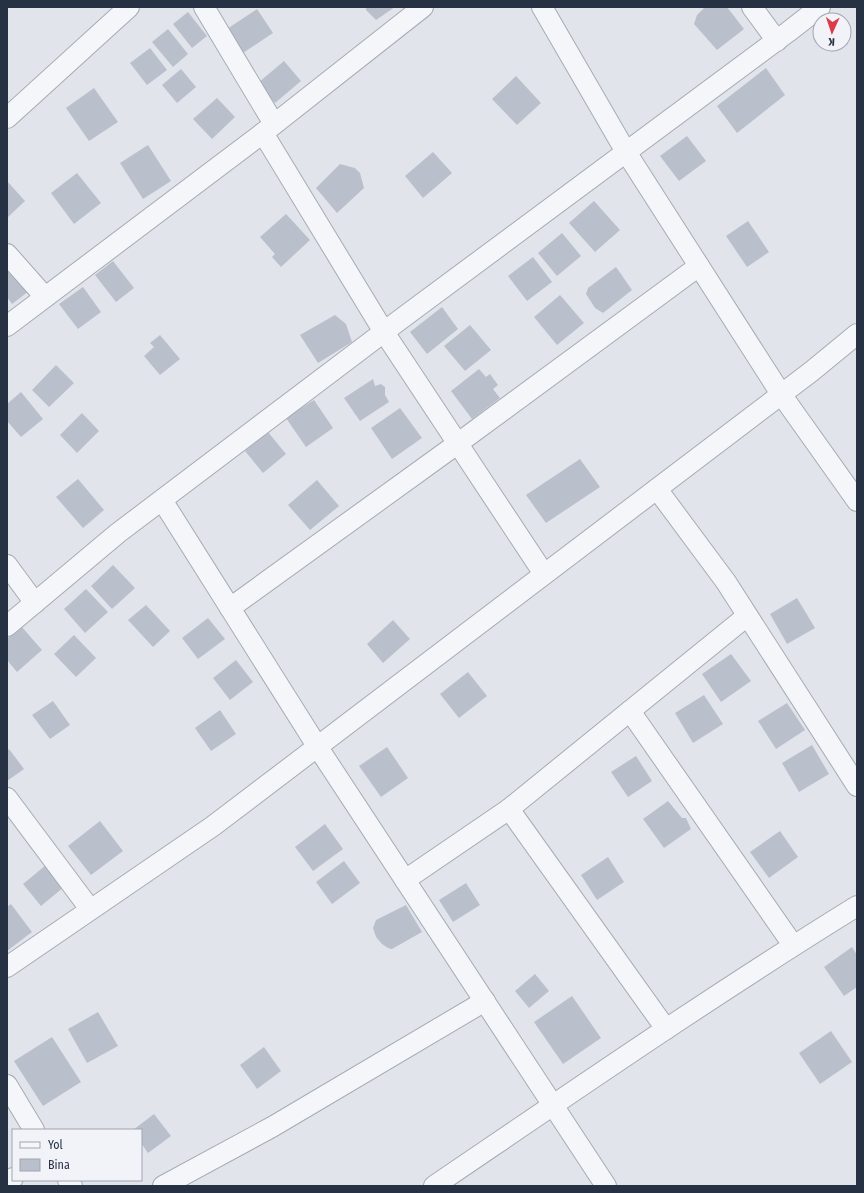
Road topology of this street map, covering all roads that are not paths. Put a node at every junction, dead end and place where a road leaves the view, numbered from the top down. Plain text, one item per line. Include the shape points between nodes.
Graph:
1 (129, 7) edge
2 (204, 7) edge
3 (423, 7) edge
4 (542, 7) edge
5 (752, 7) edge
6 (820, 7) edge
7 (777, 41) junction
8 (7, 118) edge
9 (269, 129) junction
10 (626, 152) junction
11 (7, 254) edge
12 (699, 266) junction
13 (44, 297) junction
14 (7, 326) edge
15 (384, 332) junction
16 (857, 334) edge
17 (781, 394) junction
18 (458, 444) junction
19 (657, 489) junction
20 (162, 500) junction
21 (857, 501) edge
22 (7, 565) edge
23 (544, 574) junction
24 (35, 603) junction
25 (230, 608) junction
26 (747, 616) junction
27 (7, 626) edge
28 (630, 710) junction
29 (317, 746) junction
30 (857, 786) edge
31 (7, 798) edge
32 (509, 809) junction
33 (405, 880) junction
34 (857, 906) edge
35 (90, 910) junction
36 (793, 945) junction
37 (7, 966) edge
38 (485, 1001) junction
39 (666, 1029) junction
40 (7, 1084) edge
41 (553, 1105) junction
42 (33, 1129) edge
43 (163, 1186) edge
44 (434, 1186) edge
45 (606, 1186) edge

1 - 8 street
2 - 9 street
3 - 9 street
4 - 10 street
5 - 7 street
6 - 7 street
7 - 10 street
9 - 13 street
9 - 15 street
10 - 12 street
10 - 15 street
11 - 13 street
12 - 17 street
12 - 18 street
13 - 14 street
15 - 18 street
15 - 20 street
16 - 17 street
17 - 19 street
17 - 21 street
18 - 23 street
18 - 25 street
19 - 23 street
19 - 26 street via 726,582
20 - 24 street via 118,533
20 - 25 street
22 - 24 street
23 - 29 street
24 - 27 street
25 - 29 street
26 - 28 street
26 - 30 street
28 - 32 street
28 - 36 street
29 - 33 street
29 - 35 street via 213,826
31 - 35 street
32 - 33 street
32 - 39 street
33 - 38 street
34 - 36 street
35 - 37 street
36 - 39 street
38 - 41 street
38 - 43 street via 272,1127
39 - 41 street
40 - 42 street
41 - 44 street
41 - 45 street

